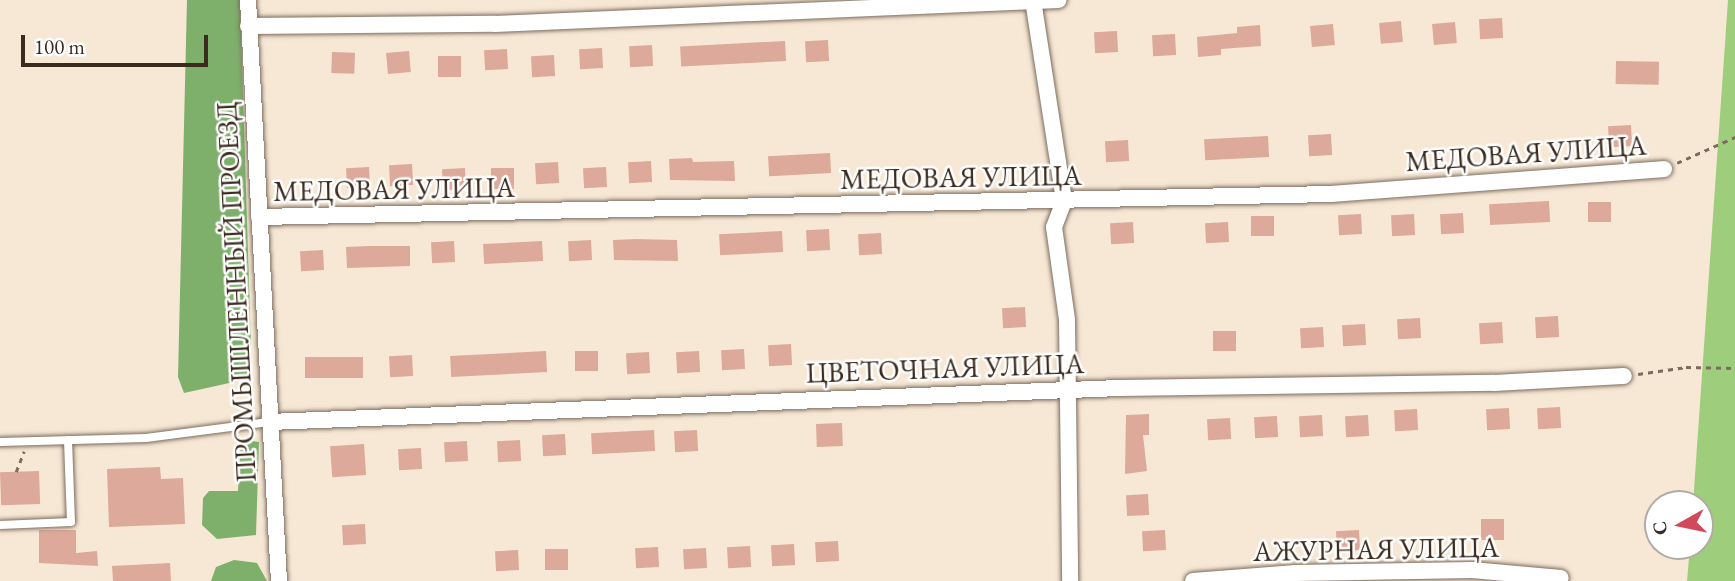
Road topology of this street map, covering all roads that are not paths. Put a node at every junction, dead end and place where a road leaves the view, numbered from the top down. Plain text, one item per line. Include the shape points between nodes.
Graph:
1 (248, 0) edge
2 (1033, 0) edge
3 (1058, 0) edge
4 (248, 26) junction
5 (1664, 169) road end
6 (1064, 201) junction
7 (259, 217) junction
8 (1624, 376) road end
9 (1069, 390) junction
10 (269, 422) junction
11 (68, 440) junction
12 (0, 442) edge
13 (0, 525) edge
14 (1561, 578) dead end
15 (279, 581) edge
16 (1070, 581) edge
17 (1193, 581) edge

1 - 4 street, ПРОМЫШЛЕННЫЙ ПРОЕЗД
2 - 3 street
2 - 4 street via 495,23
2 - 6 street
4 - 7 street, ПРОМЫШЛЕННЫЙ ПРОЕЗД
5 - 6 street, МЕДОВАЯ УЛИЦА via 1332,194
6 - 7 street, МЕДОВАЯ УЛИЦА
6 - 9 street via 1054,227 1067,320
7 - 10 street, ПРОМЫШЛЕННЫЙ ПРОЕЗД
8 - 9 street, ЦВЕТОЧНАЯ УЛИЦА via 1494,383
9 - 10 street, ЦВЕТОЧНАЯ УЛИЦА
9 - 16 street
10 - 11 lane via 146,438
10 - 15 street, ПРОМЫШЛЕННЫЙ ПРОЕЗД
11 - 12 lane
11 - 13 lane via 71,522
14 - 17 street, АЖУРНАЯ УЛИЦА via 1472,570 1296,573

